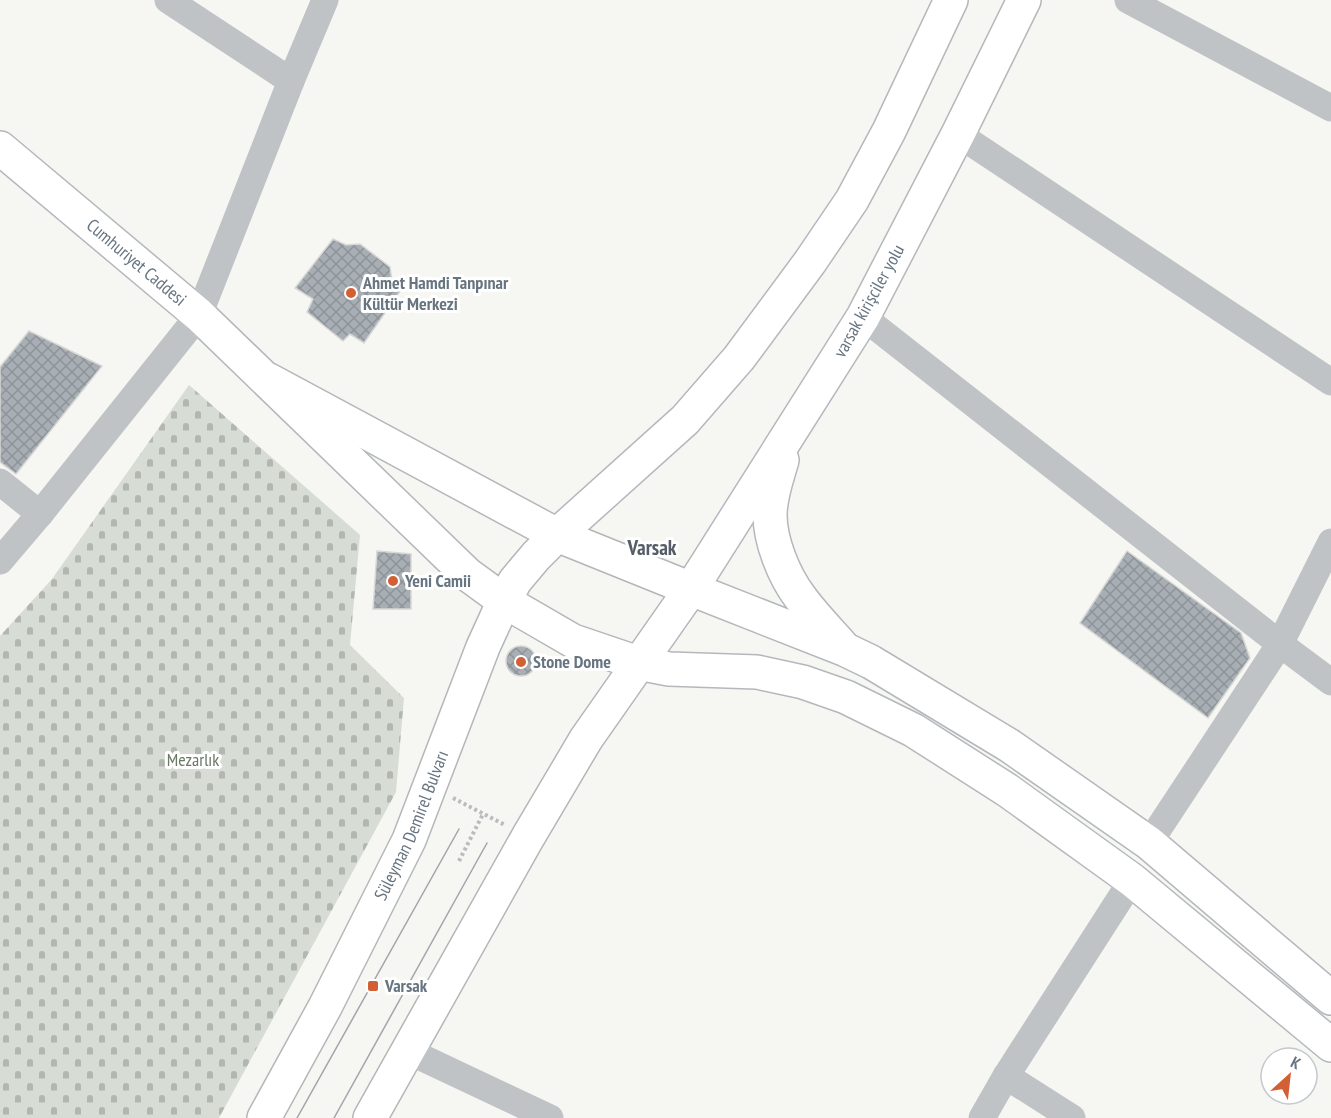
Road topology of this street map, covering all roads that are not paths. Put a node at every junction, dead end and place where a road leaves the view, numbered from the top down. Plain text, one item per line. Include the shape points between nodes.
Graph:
1 (168, 0) edge
2 (325, 0) edge
3 (951, 0) edge
4 (1024, 0) edge
5 (1128, 0) edge
6 (291, 81) junction
7 (1331, 108) edge
8 (958, 134) junction
9 (0, 148) edge
10 (199, 315) junction
11 (863, 317) junction
12 (269, 380) junction
13 (1331, 382) edge
14 (791, 430) junction
15 (0, 482) edge
16 (40, 514) junction
17 (557, 535) junction
18 (1331, 542) edge
19 (0, 561) edge
20 (691, 589) junction
21 (504, 601) junction
22 (1280, 644) junction
23 (846, 650) junction
24 (638, 663) junction
25 (1331, 682) edge
26 (1149, 843) junction
27 (1132, 880) junction
28 (1331, 998) edge
29 (1331, 1045) edge
30 (408, 1051) junction
31 (1006, 1076) junction
32 (264, 1118) edge
33 (370, 1118) edge
34 (550, 1118) edge
35 (982, 1118) edge
36 (1072, 1118) edge

1 - 6 street
2 - 6 street
3 - 17 street via 852,200 810,262 739,358 685,420
4 - 8 street, varsak kirişciler yolu
5 - 7 street
6 - 10 street
8 - 11 street, varsak kirişciler yolu
8 - 13 street
9 - 10 street, Cumhuriyet Caddesi
10 - 12 street, Cumhuriyet Caddesi
10 - 16 street
11 - 14 street, varsak kirişciler yolu
11 - 22 street
12 - 17 street
12 - 21 street via 467,574
14 - 20 street, varsak kirişciler yolu
14 - 23 street via 773,492 773,536 783,567 799,596
15 - 16 street
16 - 19 street
17 - 20 street
17 - 21 street, Süleyman Demirel Bulvarı via 515,581
18 - 22 street
20 - 23 street
20 - 24 street
21 - 24 street via 573,641
21 - 32 street, Süleyman Demirel Bulvarı via 410,840 331,997
22 - 25 street
22 - 26 street
23 - 26 street via 1010,746
24 - 27 street via 669,669 757,672 803,682 846,698 913,730 1007,790
24 - 30 street via 586,739
26 - 28 street
27 - 29 street
27 - 31 street
30 - 33 street
30 - 34 street
31 - 35 street
31 - 36 street

